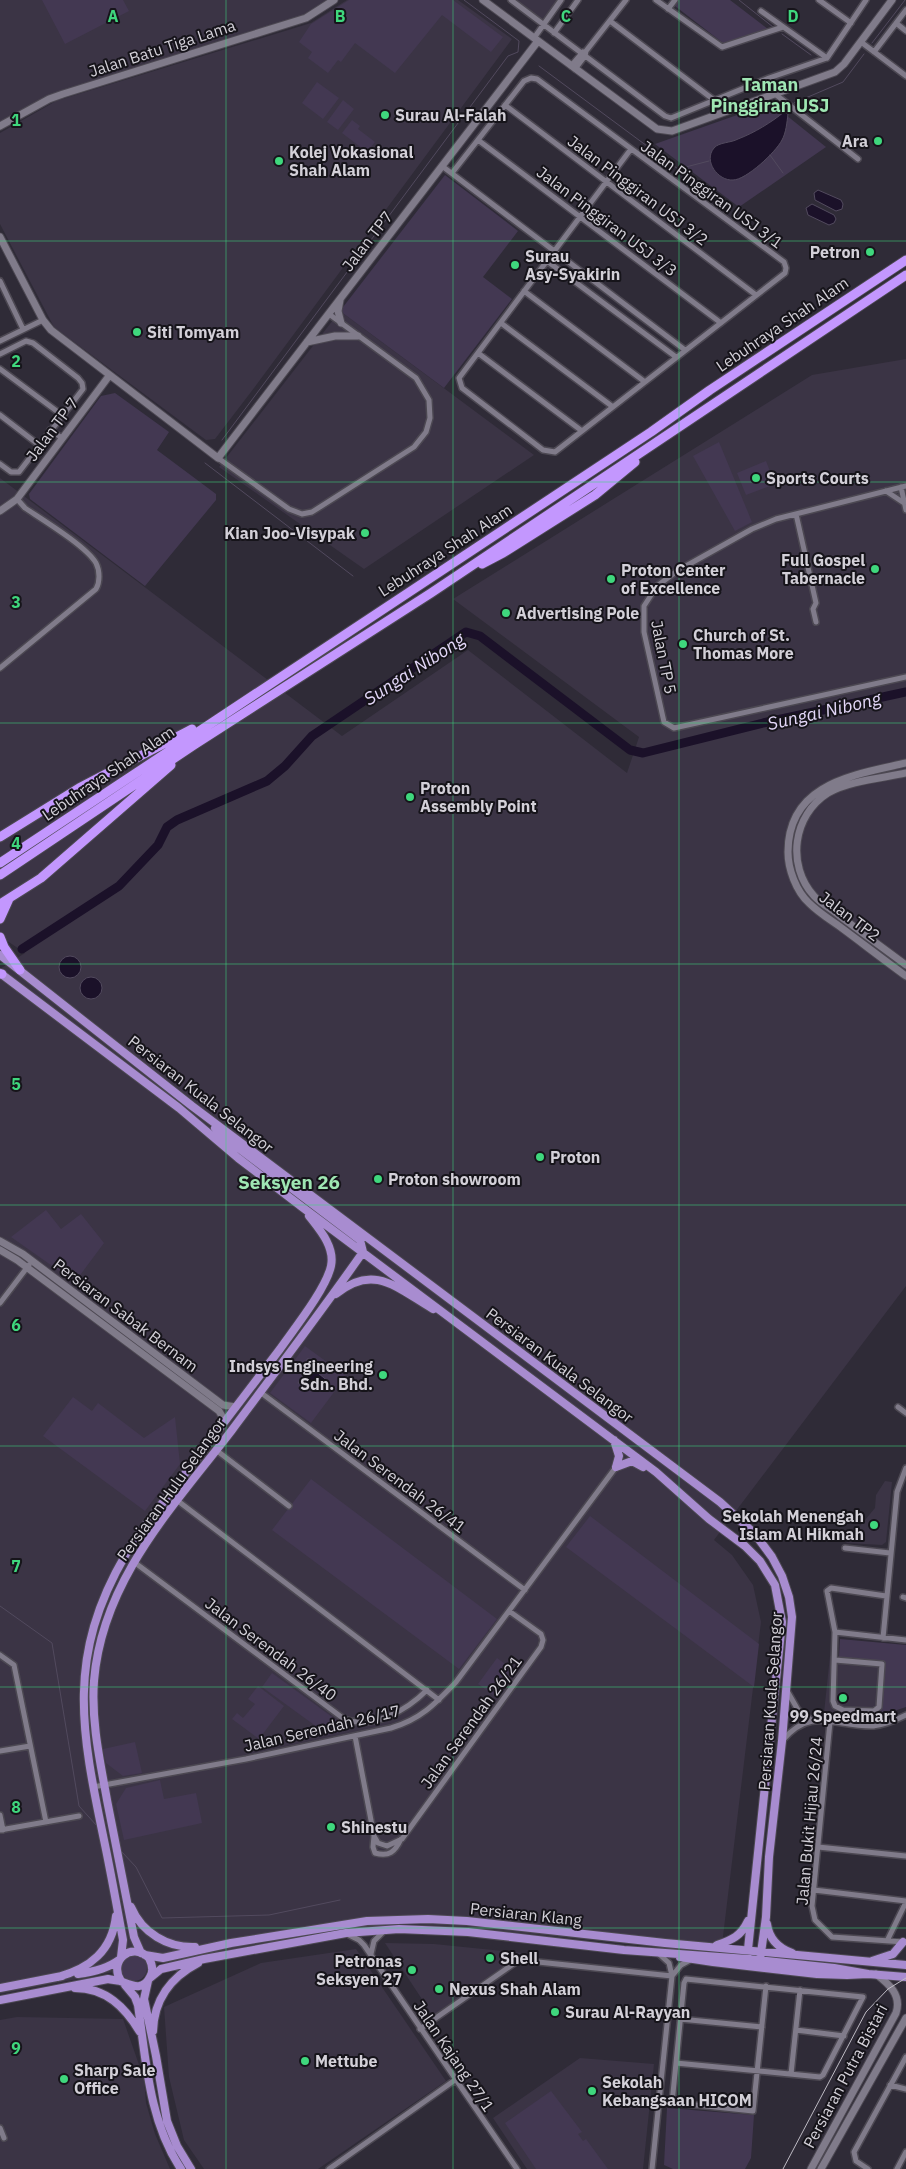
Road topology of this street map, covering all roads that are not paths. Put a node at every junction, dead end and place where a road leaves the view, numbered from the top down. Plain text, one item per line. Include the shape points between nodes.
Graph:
1 (334, 0) edge
2 (483, 0) edge
3 (511, 0) edge
4 (561, 0) edge
5 (578, 0) edge
6 (626, 0) edge
7 (656, 0) edge
8 (675, 0) edge
9 (819, 0) edge
10 (866, 0) edge
11 (891, 0) edge
12 (668, 9) junction
13 (906, 10) edge
14 (761, 11) dead end
15 (610, 20) junction
16 (851, 23) junction
17 (896, 24) junction
18 (544, 25) junction
19 (782, 27) junction
20 (906, 31) edge
21 (554, 33) junction
22 (536, 40) junction
23 (861, 42) junction
24 (874, 52) junction
25 (584, 53) junction
26 (827, 58) junction
27 (573, 68) junction
28 (906, 76) edge
29 (775, 94) junction
30 (714, 100) junction
31 (505, 105) junction
32 (0, 126) edge
33 (478, 140) junction
34 (631, 149) junction
35 (858, 158) dead end
36 (442, 166) junction
37 (452, 174) junction
38 (606, 182) junction
39 (580, 217) junction
40 (0, 238) edge
41 (554, 251) junction
42 (906, 260) edge
43 (547, 261) junction
44 (906, 275) edge
45 (0, 281) edge
46 (524, 292) junction
47 (756, 295) junction
48 (340, 299) junction
49 (329, 314) junction
50 (43, 320) junction
51 (341, 323) junction
52 (500, 323) junction
53 (720, 323) junction
54 (23, 330) junction
55 (358, 336) junction
56 (0, 341) edge
57 (307, 342) junction
58 (685, 350) junction
59 (478, 353) junction
60 (0, 354) edge
61 (676, 358) junction
62 (0, 369) edge
63 (109, 376) junction
64 (645, 382) junction
65 (612, 407) junction
66 (0, 415) edge
67 (62, 415) junction
68 (50, 430) junction
69 (582, 431) junction
70 (62, 438) junction
71 (39, 445) junction
72 (218, 458) junction
73 (0, 464) edge
74 (903, 487) edge
75 (886, 491) junction
76 (17, 499) junction
77 (905, 500) edge
78 (906, 510) edge
79 (0, 511) edge
80 (796, 514) junction
81 (816, 622) dead end
82 (0, 668) edge
83 (906, 677) edge
84 (234, 706) junction
85 (190, 748) junction
86 (906, 764) edge
87 (906, 773) edge
88 (0, 837) edge
89 (0, 863) edge
90 (0, 875) edge
91 (9, 899) junction
92 (0, 904) edge
93 (0, 920) edge
94 (0, 937) edge
95 (0, 955) edge
96 (906, 965) edge
97 (20, 970) junction
98 (1, 974) edge
99 (906, 976) edge
100 (192, 1106) junction
101 (302, 1207) junction
102 (0, 1241) edge
103 (0, 1250) edge
104 (363, 1252) junction
105 (32, 1261) junction
106 (27, 1267) junction
107 (329, 1301) junction
108 (0, 1303) edge
109 (462, 1326) junction
110 (260, 1392) junction
111 (236, 1407) junction
112 (898, 1407) dead end
113 (906, 1413) edge
114 (223, 1424) junction
115 (613, 1439) junction
116 (216, 1450) junction
117 (616, 1468) junction
118 (906, 1469) edge
119 (178, 1500) junction
120 (289, 1506) dead end
121 (708, 1519) junction
122 (845, 1548) dead end
123 (890, 1554) junction
124 (133, 1562) junction
125 (524, 1590) junction
126 (886, 1596) junction
127 (509, 1611) junction
128 (835, 1632) junction
129 (883, 1638) junction
130 (906, 1640) edge
131 (0, 1655) edge
132 (834, 1660) junction
133 (786, 1689) junction
134 (426, 1690) junction
135 (439, 1700) junction
136 (874, 1711) junction
137 (906, 1715) edge
138 (812, 1720) junction
139 (830, 1722) junction
140 (874, 1726) junction
141 (355, 1736) junction
142 (782, 1741) junction
143 (30, 1746) junction
144 (0, 1751) edge
145 (104, 1785) junction
146 (93, 1788) junction
147 (0, 1815) edge
148 (79, 1816) dead end
149 (46, 1822) junction
150 (1, 1830) edge
151 (374, 1836) junction
152 (402, 1839) junction
153 (818, 1847) junction
154 (906, 1856) edge
155 (123, 1881) junction
156 (112, 1882) junction
157 (814, 1890) junction
158 (906, 1902) edge
159 (751, 1915) junction
160 (766, 1917) junction
161 (384, 1931) junction
162 (346, 1934) junction
163 (887, 1941) junction
164 (904, 1942) edge
165 (231, 1943) junction
166 (712, 1946) junction
167 (662, 1953) junction
168 (143, 1954) junction
169 (747, 1954) junction
170 (761, 1956) junction
171 (803, 1956) junction
172 (371, 1957) junction
173 (120, 1958) junction
174 (204, 1959) junction
175 (693, 1959) junction
176 (870, 1961) junction
177 (906, 1965) edge
178 (872, 1974) junction
179 (672, 1976) junction
180 (58, 1977) junction
181 (906, 1977) edge
182 (149, 1980) junction
183 (122, 1983) junction
184 (766, 1986) junction
185 (0, 1988) edge
186 (63, 1988) junction
187 (800, 1990) junction
188 (1, 2000) edge
189 (680, 2018) junction
190 (906, 2018) edge
191 (420, 2028) junction
192 (762, 2028) junction
193 (796, 2030) junction
194 (142, 2036) junction
195 (844, 2036) junction
196 (666, 2038) junction
197 (152, 2039) junction
198 (678, 2039) junction
199 (906, 2058) edge
200 (676, 2063) junction
201 (758, 2070) junction
202 (791, 2074) junction
203 (455, 2080) junction
204 (890, 2085) junction
205 (906, 2089) edge
206 (659, 2101) junction
207 (672, 2103) junction
208 (0, 2128) edge
209 (4, 2138) dead end
210 (906, 2152) edge
211 (187, 2168) edge
212 (814, 2168) edge
213 (329, 2169) edge
214 (517, 2169) edge
215 (652, 2169) edge
216 (821, 2169) edge
217 (868, 2169) edge
218 (897, 2169) edge

1 - 32 street, Jalan Batu Tiga Lama via 306,18 49,99
2 - 22 street
3 - 18 street
4 - 18 street
5 - 21 street
6 - 15 street
7 - 12 street
8 - 12 street
9 - 16 street
10 - 16 street
11 - 23 street
12 - 19 street via 722,47
13 - 17 street
14 - 19 street
15 - 25 street
15 - 30 street
16 - 26 street
17 - 20 street
17 - 24 street
18 - 21 street
18 - 22 street
19 - 26 street
21 - 25 street
22 - 27 street
22 - 36 street, Jalan TP7
23 - 24 street
23 - 29 street via 835,72
24 - 28 street
25 - 27 street
25 - 30 street via 665,116 671,118
26 - 30 street
27 - 29 street via 664,132
29 - 35 street
31 - 33 street, Jalan Pinggiran USJ 3/1
31 - 34 street, Jalan Pinggiran USJ 3/1 via 524,81 538,79
31 - 38 street, Jalan Pinggiran USJ 3/2
33 - 37 street, Jalan Pinggiran USJ 3/1
33 - 39 street, Jalan Pinggiran USJ 3/3
34 - 38 street
34 - 47 street, Jalan Pinggiran USJ 3/1 via 784,262 785,273
36 - 37 street
36 - 48 street, Jalan TP7
37 - 41 street
38 - 39 street
38 - 47 street, Jalan Pinggiran USJ 3/2
39 - 41 street
39 - 53 street, Jalan Pinggiran USJ 3/3
40 - 50 street
41 - 43 street
41 - 58 street
42 - 84 highway, Lebuhraya Shah Alam
43 - 46 street
43 - 61 street
44 - 85 highway, Lebuhraya Shah Alam via 430,593
45 - 54 street
46 - 52 street
46 - 64 street
47 - 53 street, Jalan Pinggiran USJ 3/1
48 - 49 street, Jalan TP7
48 - 51 street
49 - 51 street
49 - 57 street, Jalan TP7
50 - 54 street
50 - 63 street
51 - 55 street
52 - 59 street
52 - 65 street
53 - 58 street, Jalan Pinggiran USJ 3/1
54 - 56 street
55 - 57 street via 335,336
55 - 72 street via 416,378 428,400 430,418 426,432 414,447 312,512 302,514 289,509
57 - 72 street, Jalan TP7
58 - 61 street, Jalan Pinggiran USJ 3/1
59 - 69 street
59 - 69 street, Jalan Pinggiran USJ 3/1 via 459,378 462,388 543,450 555,452
60 - 67 street via 26,341 33,343 78,378 83,389
61 - 64 street, Jalan Pinggiran USJ 3/1
62 - 67 street
63 - 70 street, Jalan TP 7
63 - 72 street
64 - 65 street, Jalan Pinggiran USJ 3/1
65 - 69 street, Jalan Pinggiran USJ 3/1
66 - 71 street
67 - 68 street
68 - 70 street
68 - 71 street
70 - 76 street, Jalan TP 7
71 - 73 street via 19,472 11,472
74 - 75 street, Jalan TP 5
74 - 77 street
75 - 77 street
75 - 80 street, Jalan TP 5
76 - 79 street, Jalan TP 7
76 - 82 street via 90,556 98,570 99,584
77 - 78 street
80 - 81 street via 816,603 813,609
80 - 83 street, Jalan TP 5 via 752,529 677,571 651,592 643,611 644,632 664,722 674,728
84 - 88 highway via 79,788
84 - 89 highway, Lebuhraya Shah Alam
85 - 90 highway, Lebuhraya Shah Alam
85 - 91 highway via 76,849
86 - 99 street, Jalan TP2 via 841,778 826,786 800,810 788,844 790,873 808,903
87 - 96 street, Jalan TP2 via 842,786 828,793 808,811 796,845 796,863 814,897
91 - 92 highway
91 - 93 highway
94 - 97 highway
95 - 97 main road, Persiaran Kuala Selangor
97 - 100 main road, Persiaran Kuala Selangor
98 - 101 main road, Persiaran Kuala Selangor via 179,1108
100 - 104 main road via 224,1137 360,1240
100 - 133 main road, Persiaran Kuala Selangor via 673,1466 755,1534 772,1557 789,1597 792,1618
101 - 104 main road, Persiaran Kuala Selangor
101 - 111 main road, Persiaran Hulu Selangor via 328,1243 331,1266 324,1283 292,1333
102 - 105 street, Persiaran Sabak Bernam
103 - 106 street, Persiaran Sabak Bernam
104 - 107 main road, Persiaran Hulu Selangor
104 - 109 main road, Persiaran Kuala Selangor
105 - 106 street
105 - 111 street, Persiaran Sabak Bernam via 223,1405
106 - 108 street
106 - 114 street, Persiaran Sabak Bernam via 219,1412
107 - 109 main road via 357,1281 370,1278 385,1281
107 - 110 main road, Persiaran Hulu Selangor
109 - 115 main road, Persiaran Kuala Selangor
110 - 116 main road, Persiaran Hulu Selangor
110 - 125 street, Jalan Serendah 26/41
111 - 114 main road, Persiaran Hulu Selangor
112 - 113 street
114 - 146 main road, Persiaran Hulu Selangor via 126,1554 96,1618 86,1658 83,1707
115 - 117 main road via 619,1456
115 - 121 main road, Persiaran Kuala Selangor
116 - 119 main road, Persiaran Hulu Selangor
116 - 120 street
117 - 121 main road via 628,1461 637,1463
117 - 125 street, Jalan Serendah 26/17
118 - 123 street via 898,1492
119 - 124 main road, Persiaran Hulu Selangor
119 - 134 street
121 - 159 main road, Persiaran Kuala Selangor via 760,1561 775,1584 782,1622
122 - 123 street
123 - 126 street
124 - 134 street, Jalan Serendah 26/40 via 344,1719 374,1721 415,1702
124 - 145 main road, Persiaran Hulu Selangor via 112,1604 96,1659 93,1709
125 - 127 street, Jalan Serendah 26/17
126 - 128 street via 828,1588
126 - 129 street
127 - 135 street, Jalan Serendah 26/17
127 - 152 street, Jalan Serendah 26/21 via 541,1634 541,1648
128 - 129 street
128 - 132 street
129 - 130 street
131 - 143 street via 14,1665
132 - 136 street via 835,1706 843,1710
132 - 136 street via 882,1664 878,1707
133 - 138 street via 798,1710
133 - 142 main road, Persiaran Kuala Selangor
134 - 135 street
135 - 141 street, Jalan Serendah 26/17 via 406,1724
136 - 140 street
137 - 140 street, Jalan Bukit Hijau 26/24
138 - 139 street, Jalan Bukit Hijau 26/24
138 - 142 street via 798,1725
139 - 140 street, Jalan Bukit Hijau 26/24
139 - 153 street, Jalan Bukit Hijau 26/24
141 - 145 street, Jalan Serendah 26/17
141 - 151 street
142 - 160 main road, Persiaran Kuala Selangor
143 - 144 street
143 - 149 street
145 - 146 street, Jalan Serendah 26/17
145 - 155 main road, Persiaran Hulu Selangor
146 - 156 main road, Persiaran Hulu Selangor
147 - 150 street
148 - 149 street
149 - 150 street
151 - 152 street, Jalan Serendah 26/21 via 384,1847
151 - 152 street via 375,1853 384,1856 393,1852
153 - 154 street
153 - 157 street, Jalan Bukit Hijau 26/24
155 - 165 main road via 134,1914 150,1934 186,1947
155 - 168 main road, Persiaran Hulu Selangor via 134,1937
156 - 173 main road, Persiaran Hulu Selangor via 123,1940
156 - 180 main road via 116,1914 113,1932 106,1946 85,1968
157 - 158 street
157 - 163 street, Jalan Bukit Hijau 26/24 via 812,1906 815,1920 832,1937
158 - 163 street
159 - 166 main road via 737,1937
159 - 169 main road, Persiaran Kuala Selangor
160 - 170 main road, Persiaran Kuala Selangor
160 - 171 main road via 768,1932 774,1940 788,1951
161 - 162 main road, Persiaran Klang
161 - 167 main road, Persiaran Klang via 448,1931
161 - 172 street via 374,1941
162 - 172 street, Jalan Kajang 27/1 via 359,1940
162 - 174 main road, Persiaran Klang
163 - 164 street, Jalan Bukit Hijau 26/24
164 - 176 main road via 893,1954
165 - 166 main road, Persiaran Klang via 367,1921 413,1919 467,1921
165 - 168 main road, Persiaran Klang via 163,1958
166 - 169 main road, Persiaran Klang
167 - 169 main road, Persiaran Klang
167 - 175 main road, Persiaran Klang
167 - 179 street
168 - 173 main road via 131,1952
168 - 182 main road via 151,1963
169 - 170 main road, Persiaran Klang
170 - 171 main road, Persiaran Klang
170 - 178 main road
171 - 176 main road, Persiaran Klang
172 - 191 street, Jalan Kajang 27/1
173 - 180 main road via 113,1965 95,1971
173 - 183 main road via 116,1971
174 - 182 main road, Persiaran Klang via 161,1969
174 - 197 main road via 167,1987 154,2017
175 - 178 main road, Persiaran Klang via 816,1974
175 - 179 street
176 - 177 main road, Persiaran Klang
178 - 181 main road, Persiaran Klang
178 - 212 street, Persiaran Putra Bistari via 895,1993 896,2013
179 - 191 street via 520,1960
179 - 196 street
180 - 185 main road
182 - 183 main road via 134,1987
182 - 197 main road via 144,1999
183 - 186 main road via 108,1979
183 - 194 main road via 135,1997
184 - 187 street
184 - 189 street via 689,1978 684,1982
184 - 192 street
186 - 188 main road
186 - 194 main road via 92,1990 109,1997 126,2011
187 - 193 street
187 - 195 street via 864,1996
189 - 192 street
189 - 198 street
190 - 216 street, Persiaran Putra Bistari
191 - 203 street, Jalan Kajang 27/1
192 - 201 street
193 - 195 street
193 - 202 street
194 - 211 main road via 154,2107 164,2138
195 - 202 street via 823,2075
196 - 198 street
196 - 206 street
197 - 211 main road via 167,2121
198 - 200 street
199 - 204 street
200 - 201 street
200 - 207 street
201 - 202 street
201 - 207 street via 753,2111
203 - 213 street
203 - 214 street, Jalan Kajang 27/1
204 - 205 street
204 - 217 street via 854,2152 856,2161
206 - 207 street
206 - 215 street
208 - 209 street
210 - 218 street

